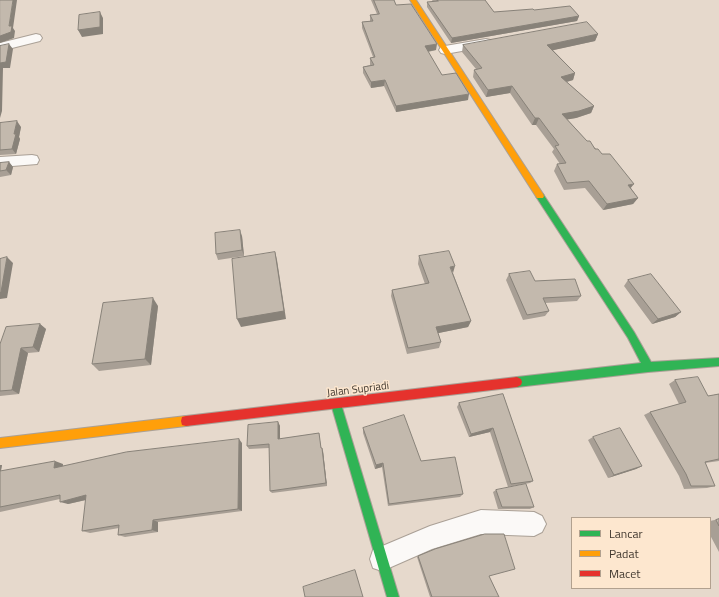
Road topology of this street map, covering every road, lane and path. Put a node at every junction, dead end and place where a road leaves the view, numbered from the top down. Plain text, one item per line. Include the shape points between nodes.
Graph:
1 (413, 0) edge
2 (36, 38) dead end
3 (498, 40) edge
4 (0, 46) edge
5 (445, 50) junction
6 (32, 160) dead end
7 (0, 162) edge
8 (719, 362) edge
9 (648, 367) junction
10 (336, 404) junction
11 (0, 443) edge
12 (534, 524) dead end
13 (382, 559) junction
14 (393, 597) edge

1 - 5 street
2 - 4 street
3 - 5 street
5 - 9 street
6 - 7 street
8 - 9 street, Jalan Supriadi
9 - 10 street, Jalan Supriadi
10 - 11 street, Jalan Supriadi
10 - 13 street
12 - 13 street via 481,522 430,538
13 - 14 street

